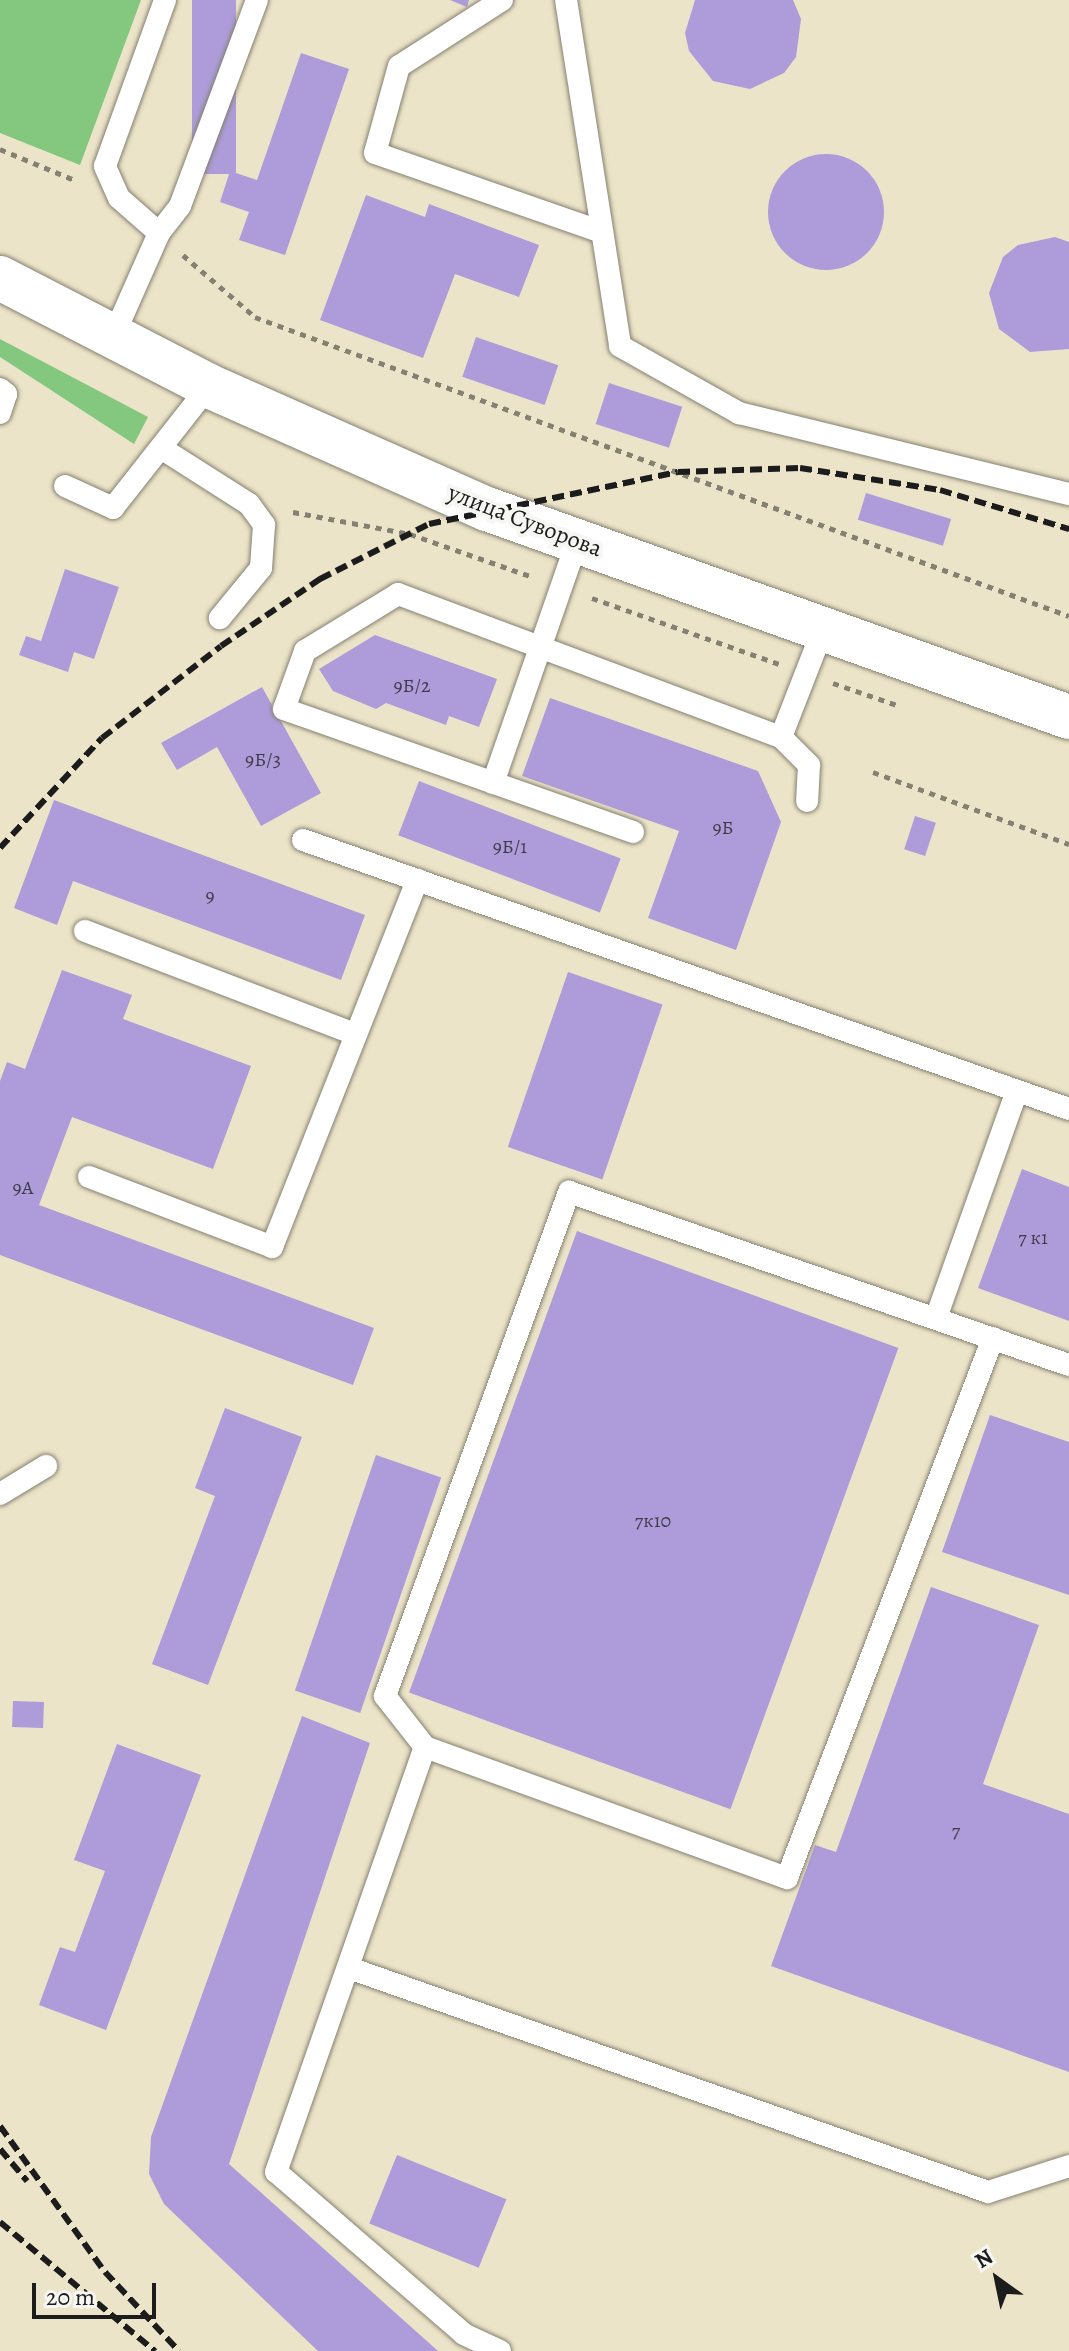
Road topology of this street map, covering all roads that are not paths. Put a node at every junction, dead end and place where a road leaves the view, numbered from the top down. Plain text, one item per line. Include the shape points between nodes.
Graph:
1 (165, 0) edge
2 (257, 0) edge
3 (502, 0) edge
4 (566, 0) edge
5 (602, 232) junction
6 (159, 233) junction
7 (0, 278) edge
8 (113, 337) junction
9 (209, 386) junction
10 (0, 389) edge
11 (0, 413) edge
12 (161, 448) junction
13 (65, 486) dead end
14 (1069, 494) edge
15 (577, 542) junction
16 (220, 618) dead end
17 (823, 629) junction
18 (540, 647) junction
19 (1069, 717) edge
20 (781, 737) junction
21 (493, 783) junction
22 (807, 801) dead end
23 (633, 832) dead end
24 (303, 840) dead end
25 (417, 880) junction
26 (85, 931) dead end
27 (355, 1034) junction
28 (1017, 1091) junction
29 (1069, 1109) edge
30 (89, 1177) dead end
31 (936, 1318) junction
32 (993, 1338) junction
33 (1069, 1365) edge
34 (46, 1466) dead end
35 (0, 1494) edge
36 (425, 1747) junction
37 (349, 1968) junction
38 (1069, 2166) edge
39 (500, 2351) edge

1 - 6 lane via 105,166 119,198
2 - 6 lane via 180,206
3 - 5 lane via 399,66 375,153
4 - 5 lane
5 - 14 lane via 620,346 699,391 739,413
6 - 8 lane
7 - 8 main road, улица Суворова
8 - 9 main road, улица Суворова
9 - 12 lane
9 - 15 main road, улица Суворова
10 - 11 lane via 6,394
12 - 13 lane via 113,508
12 - 16 lane via 249,504 264,525 261,568
15 - 17 main road, улица Суворова
15 - 18 lane
17 - 19 main road, улица Суворова
17 - 20 lane
18 - 20 lane
18 - 21 lane
18 - 21 lane via 398,594 305,651 284,709
20 - 22 lane via 809,765
21 - 23 lane
24 - 25 lane
25 - 27 lane
25 - 28 lane
26 - 27 lane
27 - 30 lane via 272,1247
28 - 29 lane
28 - 31 lane
31 - 32 lane
31 - 36 lane via 569,1192 385,1696
32 - 33 lane
32 - 36 lane via 787,1878
34 - 35 lane
36 - 37 lane
37 - 38 lane via 988,2192
37 - 39 lane via 276,2172 464,2334

